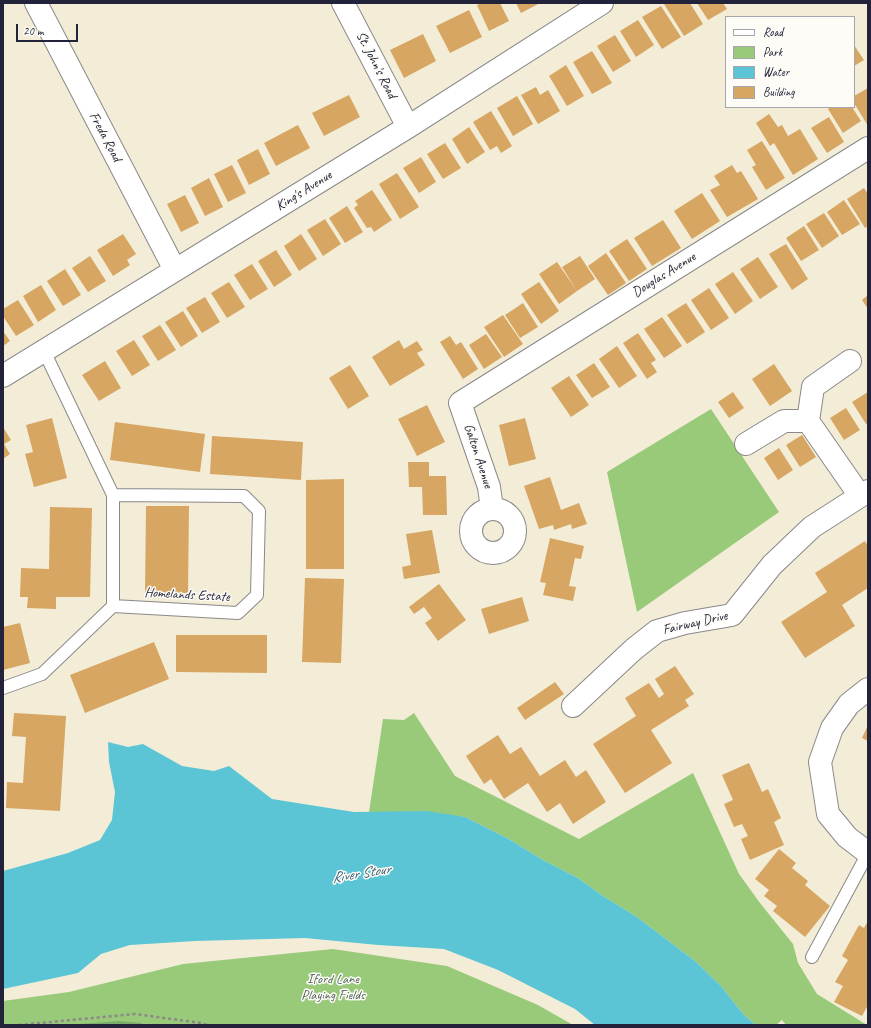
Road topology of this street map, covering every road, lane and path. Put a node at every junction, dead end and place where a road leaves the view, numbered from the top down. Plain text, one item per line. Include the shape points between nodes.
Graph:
1 (36, 3) edge
2 (343, 3) edge
3 (602, 3) edge
4 (408, 127) junction
5 (868, 148) edge
6 (175, 270) junction
7 (44, 351) junction
8 (850, 362) dead end
9 (3, 376) edge
10 (460, 403) joint
11 (808, 421) junction
12 (746, 444) dead end
13 (113, 494) junction
14 (864, 494) edge
15 (492, 509) dead end
16 (112, 606) junction
17 (3, 688) edge
18 (868, 689) edge
19 (573, 706) dead end
20 (868, 853) edge
21 (812, 957) dead end
22 (19, 1025) edge
23 (207, 1025) edge

1 - 6 street, Freda Road
2 - 4 street, St. John's Road
3 - 4 street, King's Avenue
4 - 6 street, King's Avenue
5 - 10 street, Douglas Avenue
6 - 7 street, King's Avenue
7 - 9 street, King's Avenue
7 - 13 lane
8 - 11 street via 813,387
10 - 15 street, Galton Avenue via 489,487
11 - 12 street via 784,421
11 - 14 street
13 - 16 lane
13 - 16 lane, Homelands Estate via 244,496 259,511 257,595 238,613
14 - 19 street, Fairway Drive via 812,527 772,565 732,615 657,631
16 - 17 lane via 42,674
18 - 20 street via 849,704 832,728 820,762 828,814 847,837
20 - 21 lane
22 - 23 path via 134,1014

